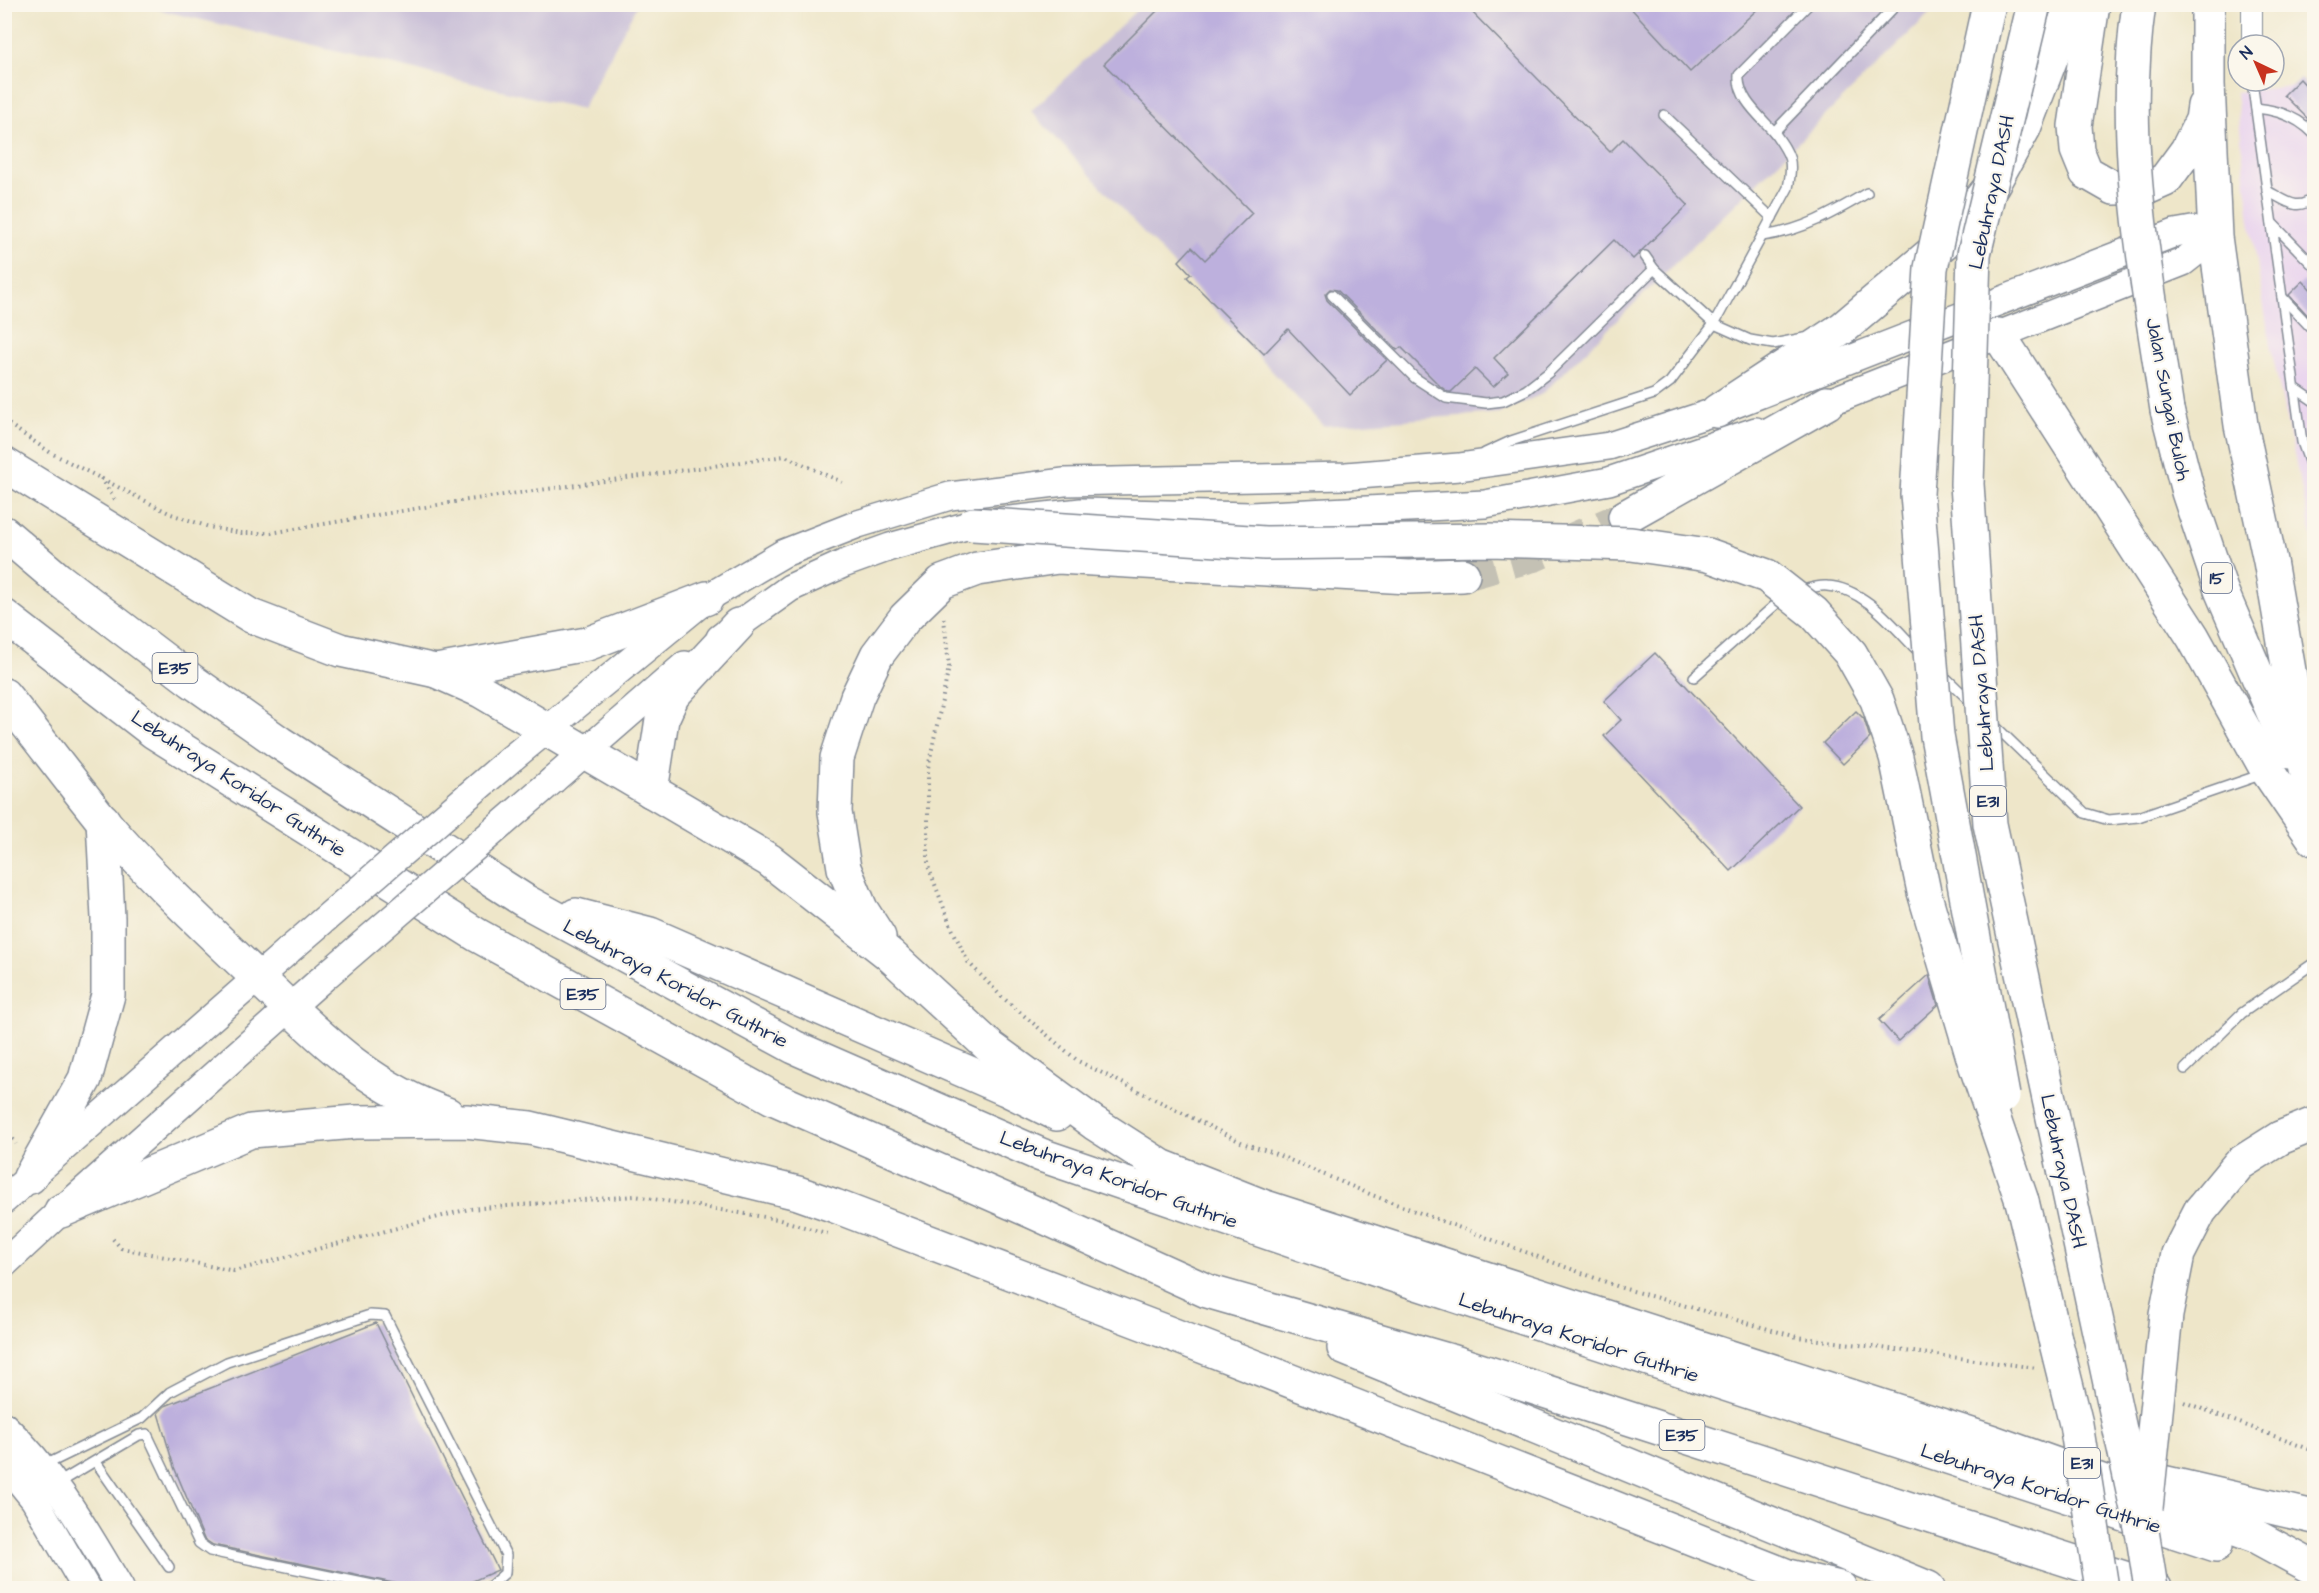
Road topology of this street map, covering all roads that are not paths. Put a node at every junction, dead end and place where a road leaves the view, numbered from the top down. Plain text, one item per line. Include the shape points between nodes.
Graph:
1 (1809, 4) edge
2 (1898, 4) edge
3 (1989, 4) edge
4 (2034, 4) edge
5 (2072, 4) edge
6 (2093, 4) edge
7 (2139, 4) edge
8 (2208, 4) edge
9 (2252, 4) edge
10 (2252, 33) edge
11 (2208, 84) junction
12 (2254, 93) edge
13 (2256, 108) junction
14 (1664, 115) dead end
15 (1773, 132) junction
16 (2314, 134) edge
17 (2267, 191) junction
18 (1866, 193) dead end
19 (2314, 197) edge
20 (1772, 218) junction
21 (2272, 223) junction
22 (1762, 236) junction
23 (2215, 237) junction
24 (1645, 256) dead end
25 (2314, 266) edge
26 (1654, 269) junction
27 (1332, 295) dead end
28 (2282, 297) junction
29 (1714, 324) junction
30 (1843, 328) junction
31 (2314, 331) edge
32 (1999, 334) junction
33 (2295, 388) junction
34 (2314, 401) edge
35 (1827, 403) junction
36 (1717, 411) junction
37 (4, 464) edge
38 (1459, 467) junction
39 (2314, 475) edge
40 (1625, 517) tunnel mouth
41 (973, 524) junction
42 (4, 533) edge
43 (1463, 575) tunnel mouth
44 (707, 597) junction
45 (4, 616) edge
46 (738, 625) junction
47 (436, 671) junction
48 (1694, 678) dead end
49 (4, 695) edge
50 (547, 729) junction
51 (584, 752) junction
52 (2268, 772) junction
53 (651, 791) junction
54 (2313, 801) edge
55 (103, 820) junction
56 (2314, 839) edge
57 (525, 901) junction
58 (889, 954) junction
59 (2314, 963) edge
60 (258, 977) junction
61 (289, 1007) junction
62 (2185, 1069) dead end
63 (466, 1121) junction
64 (2314, 1124) edge
65 (1161, 1166) junction
66 (30, 1177) junction
67 (4, 1200) edge
68 (2022, 1201) junction
69 (61, 1210) junction
70 (4, 1264) edge
71 (1207, 1291) junction
72 (142, 1418) junction
73 (4, 1426) edge
74 (147, 1434) junction
75 (1993, 1442) junction
76 (4, 1462) edge
77 (96, 1462) junction
78 (48, 1476) junction
79 (2314, 1516) edge
80 (2143, 1537) junction
81 (169, 1567) dead end
82 (2314, 1568) edge
83 (2314, 1578) edge
84 (86, 1588) edge
85 (120, 1588) edge
86 (387, 1588) edge
87 (488, 1588) edge
88 (1840, 1588) edge
89 (1928, 1588) edge
90 (2102, 1588) edge
91 (2153, 1588) edge

1 - 15 lane via 1738,75 1747,101
2 - 15 lane
3 - 68 highway, E31, bridge via 1931,268 1917,494 1937,736
4 - 80 highway, Lebuhraya DASH / E31, bridge via 1974,254 1967,484 1986,768 1990,824
5 - 30 highway via 2024,128 1993,184 1946,241
6 - 11 highway via 2075,126 2077,150 2086,172 2114,189 2149,187 2165,180 2202,120
7 - 54 highway, Jalan Sungai Buloh / 15, bridge via 2132,91 2135,163 2145,270 2167,410 2188,492 2222,590
8 - 11 highway
9 - 10 street
11 - 23 highway
12 - 13 lane
13 - 16 lane via 2292,117
13 - 17 lane
14 - 20 lane
15 - 20 lane via 1790,154 1791,172 1788,188
17 - 19 lane via 2298,206 2306,205
17 - 21 lane
18 - 22 lane via 1827,217 1784,233
20 - 22 lane
21 - 25 lane
21 - 28 lane
22 - 29 lane
23 - 32 main road via 2183,262
23 - 36 main road via 2192,230 2175,233
23 - 54 highway via 2241,425
24 - 26 lane
26 - 27 lane via 1548,373 1526,390 1503,401 1486,403 1446,398 1415,378
26 - 29 lane
28 - 31 lane
28 - 33 lane
29 - 30 lane via 1750,340 1773,344
29 - 38 lane via 1670,382 1654,394 1511,441
30 - 36 highway
32 - 35 main road
32 - 52 highway via 2193,637
33 - 34 lane
33 - 39 lane via 2302,442
35 - 40 highway
35 - 41 main road via 1609,481 1485,504 1251,516 1081,512
36 - 38 main road via 1609,446
37 - 47 highway via 251,616 340,650
38 - 44 main road via 1346,476 1064,482 950,496 858,524 784,553
41 - 46 main road via 843,564 790,588
41 - 68 highway, bridge via 1264,543 1489,540 1631,544 1708,555 1767,576 1815,613 1851,654 1877,700 1896,756 1924,892 1974,1061
42 - 57 highway, Lebuhraya Koridor Guthrie / E35 via 192,681 280,743
43 - 58 highway via 1408,577 1058,557 977,569 942,582 905,618 877,655 857,697 837,758 835,812 844,868 861,909
44 - 47 highway via 587,644
44 - 50 main road
45 - 71 highway, Lebuhraya Koridor Guthrie / E35 via 154,732 477,935 772,1098
46 - 51 main road via 695,656
46 - 53 highway via 673,695 662,719
47 - 50 highway via 481,691
48 - 52 lane via 1784,597 1826,585 1865,600 2085,813 2109,820 2138,817
49 - 55 highway
50 - 51 highway
50 - 60 main road, bridge
51 - 53 highway
51 - 61 main road, bridge
52 - 56 highway
53 - 58 highway via 769,860
55 - 60 highway via 174,898
55 - 66 highway via 108,995 85,1079
57 - 65 highway via 650,934 1006,1089
57 - 83 highway, Lebuhraya Koridor Guthrie / E35 via 794,1047 1041,1155 1377,1270
58 - 65 highway via 990,1047
59 - 62 lane via 2242,1013
60 - 61 highway
60 - 66 main road
61 - 63 highway via 326,1043 375,1080 415,1103
61 - 69 main road
63 - 69 highway via 355,1122 251,1131
63 - 88 highway via 530,1128 798,1192 1788,1576
64 - 80 highway, bridge via 2280,1138 2239,1164 2200,1211 2178,1254 2165,1326
65 - 75 highway via 1265,1207
66 - 67 main road
68 - 90 highway, E31, bridge via 2076,1424
69 - 70 main road
71 - 89 highway
71 - 91 highway, Lebuhraya Koridor Guthrie / E35 via 1451,1361
72 - 74 lane
72 - 78 lane
72 - 87 lane via 170,1392 227,1362 370,1315 385,1316 506,1555 505,1573
73 - 78 main road
74 - 77 lane
74 - 86 lane via 199,1543 210,1551
75 - 79 highway
75 - 82 highway via 2255,1536
76 - 84 main road via 34,1499
77 - 78 lane
77 - 81 lane
78 - 85 main road via 69,1502
80 - 91 highway, Lebuhraya DASH / E31, bridge

